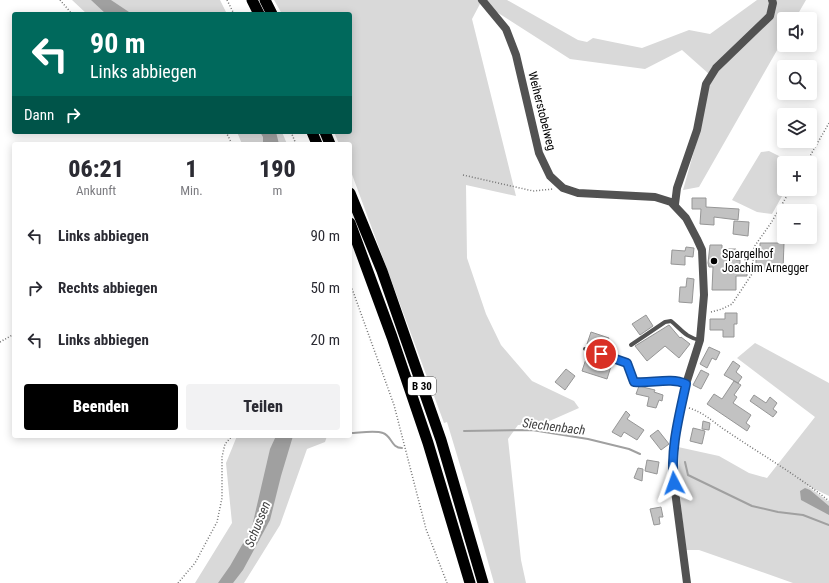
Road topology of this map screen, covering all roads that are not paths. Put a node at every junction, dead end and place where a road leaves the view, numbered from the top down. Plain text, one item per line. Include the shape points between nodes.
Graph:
1 (252, 0) edge
2 (265, 0) edge
3 (482, 0) edge
4 (772, 0) edge
5 (258, 12) edge
6 (271, 12) edge
7 (352, 198) edge
8 (675, 204) junction
9 (352, 228) edge
10 (700, 340) junction
11 (631, 345) dead end
12 (585, 349) dead end
13 (686, 384) junction
14 (470, 583) edge
15 (483, 583) edge
16 (687, 583) edge

1 - 5 highway
2 - 6 highway
3 - 8 street, Weiherstobelweg via 506,29 516,55 539,153 550,176 563,188 578,193 655,196
4 - 8 street via 770,16 716,68 706,84 697,130 677,188
7 - 15 highway, B 30 via 382,271 442,440
8 - 10 street via 686,218 702,250 704,295
9 - 14 highway, B 30 via 428,443
10 - 11 lane via 682,333 671,321
10 - 13 street
12 - 13 lane via 627,363 634,382 668,380
13 - 16 street via 676,431 672,468

